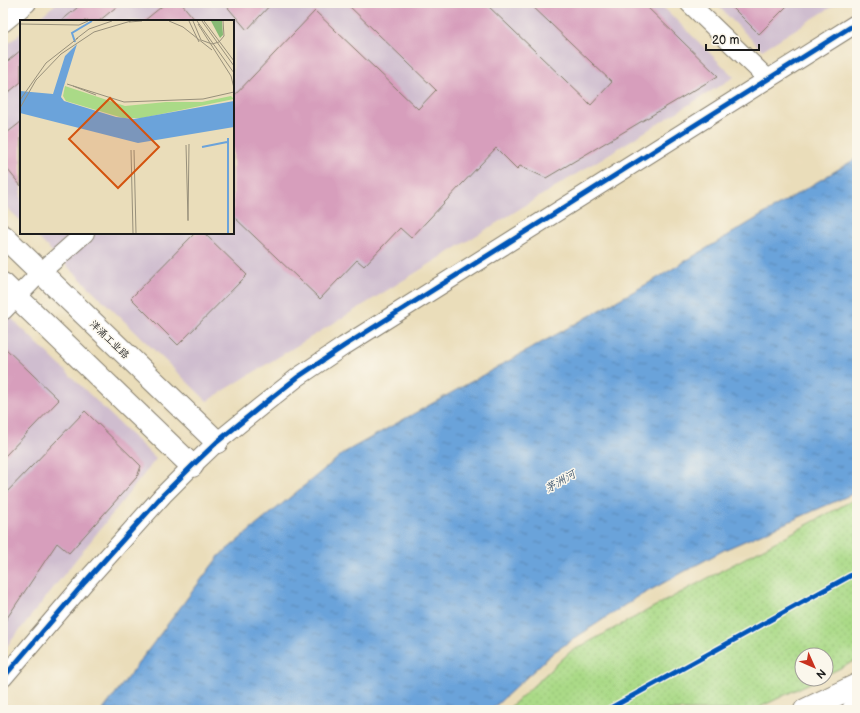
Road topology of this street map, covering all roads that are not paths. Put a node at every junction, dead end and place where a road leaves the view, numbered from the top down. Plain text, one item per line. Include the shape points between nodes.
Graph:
1 (27, 3) edge
2 (689, 3) edge
3 (3, 23) edge
4 (857, 23) edge
5 (768, 79) junction
6 (84, 234) edge
7 (3, 236) edge
8 (41, 272) junction
9 (8, 297) edge
10 (217, 442) junction
11 (192, 466) junction
12 (3, 678) edge
13 (857, 685) edge
14 (857, 708) edge
15 (805, 710) edge
16 (853, 710) edge

1 - 3 street
2 - 5 street
4 - 5 street
5 - 10 street via 344,346 298,377
6 - 8 street
7 - 8 street, 洋涌工业路
8 - 9 street
8 - 10 street, 洋涌工业路
9 - 11 street
10 - 11 street
11 - 12 street via 85,582
13 - 15 street
14 - 16 street

